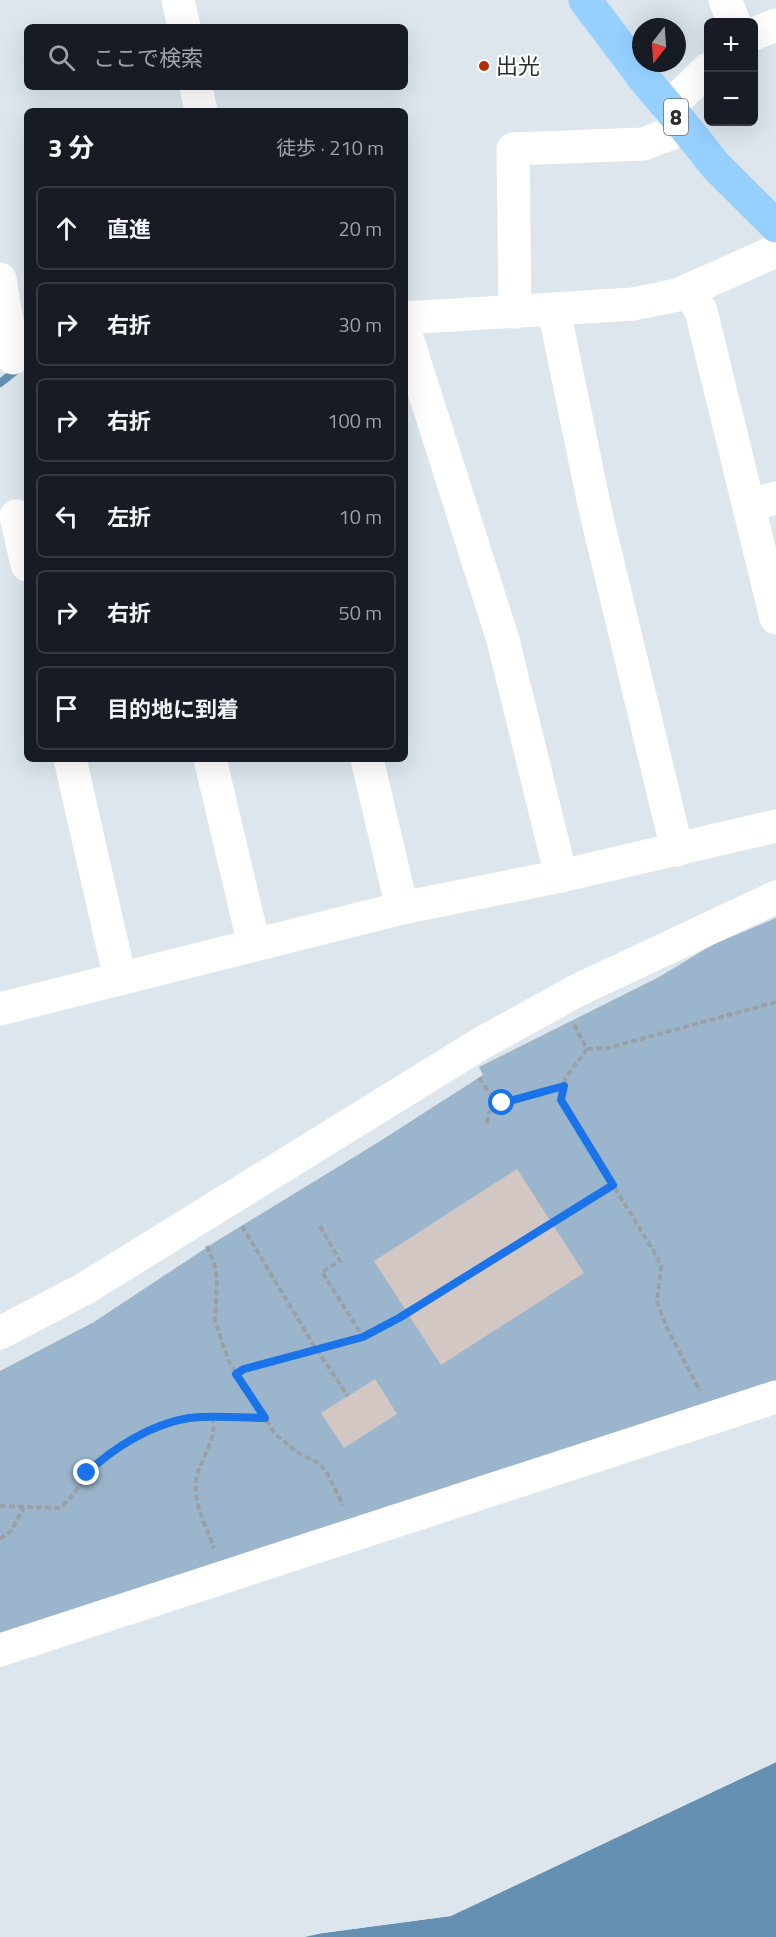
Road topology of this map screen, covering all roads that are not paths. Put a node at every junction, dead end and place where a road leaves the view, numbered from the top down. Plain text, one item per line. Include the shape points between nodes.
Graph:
1 (178, 0) edge
2 (585, 0) edge
3 (725, 0) edge
4 (732, 18) edge
5 (183, 24) edge
6 (776, 25) edge
7 (758, 32) edge
8 (706, 72) edge
9 (197, 90) edge
10 (200, 108) edge
11 (676, 117) junction
12 (776, 226) edge
13 (776, 251) edge
14 (0, 279) edge
15 (688, 290) junction
16 (554, 310) junction
17 (514, 312) junction
18 (408, 318) edge
19 (408, 340) edge
20 (13, 358) edge
21 (763, 502) edge
22 (14, 517) edge
23 (24, 554) edge
24 (776, 618) edge
25 (71, 762) edge
26 (211, 762) edge
27 (368, 762) edge
28 (776, 826) edge
29 (677, 850) junction
30 (561, 876) junction
31 (776, 897) edge
32 (402, 908) junction
33 (254, 945) junction
34 (120, 979) junction
35 (0, 1009) edge
36 (0, 1332) edge
37 (776, 1397) edge
38 (0, 1650) edge

1 - 5 street
2 - 11 highway, 8
3 - 4 street
6 - 7 street
8 - 11 street
9 - 10 street
11 - 12 highway, 8 via 716,166
11 - 17 street via 670,134 643,144 513,149
13 - 15 street
14 - 20 street
15 - 16 street via 633,304
15 - 21 street via 701,311
16 - 17 street
16 - 29 street via 595,509
17 - 18 street
19 - 30 street via 503,640
21 - 24 street
22 - 23 street
25 - 34 street
26 - 33 street
27 - 32 street
28 - 29 street
29 - 30 street
30 - 32 street
31 - 36 street via 578,990 520,1022 84,1289
32 - 33 street
33 - 34 street
34 - 35 street
37 - 38 street

